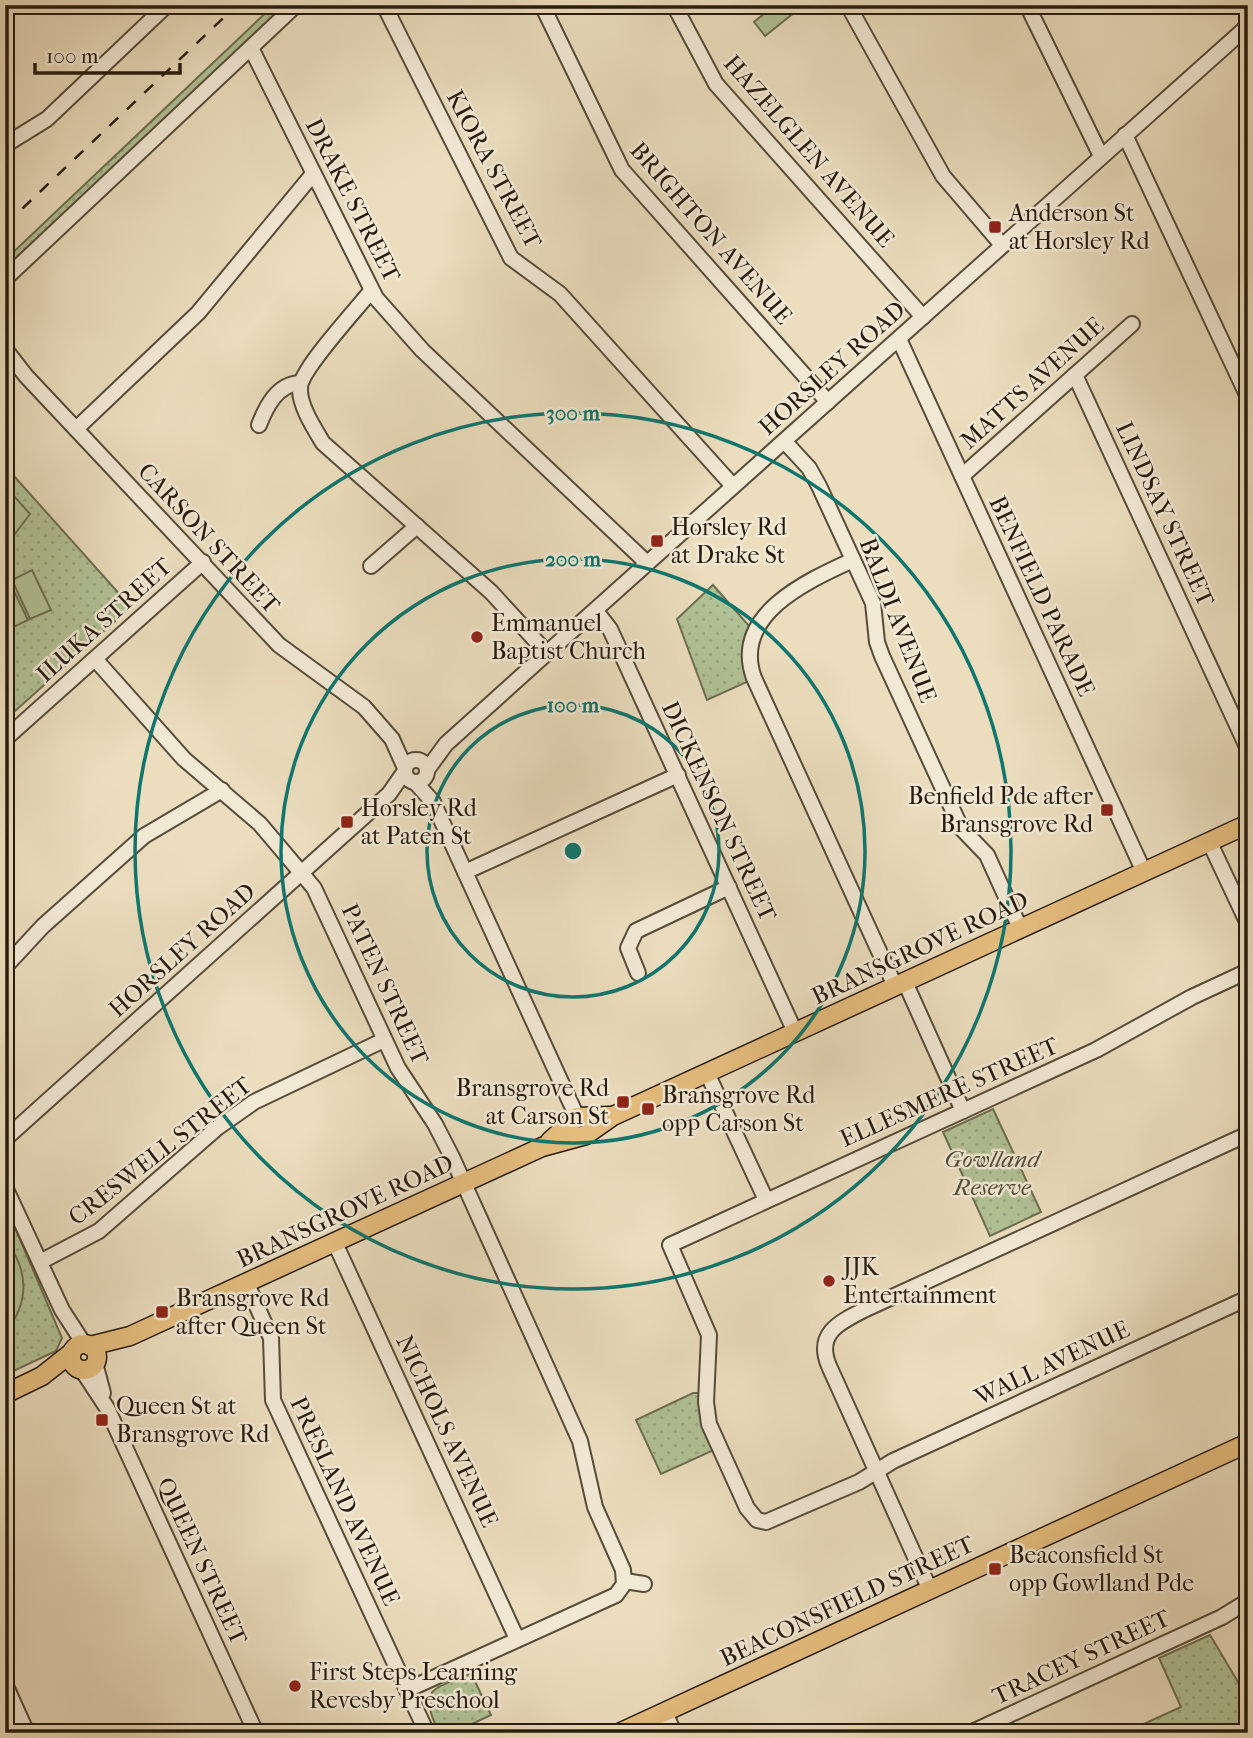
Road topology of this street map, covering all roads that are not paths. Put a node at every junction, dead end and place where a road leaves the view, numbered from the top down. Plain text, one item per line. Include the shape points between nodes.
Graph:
1 (167, 5) edge
2 (296, 5) edge
3 (384, 5) edge
4 (674, 5) edge
5 (848, 5) edge
6 (1027, 5) edge
7 (543, 6) edge
8 (1244, 30) edge
9 (1248, 47) edge
10 (251, 48) junction
11 (1125, 135) junction
12 (5, 145) edge
13 (1101, 156) junction
14 (313, 174) junction
15 (1002, 245) junction
16 (8, 279) edge
17 (371, 291) junction
18 (923, 317) junction
19 (1132, 324) dead end
20 (899, 339) junction
21 (6, 350) edge
22 (1075, 375) junction
23 (300, 383) junction
24 (1248, 397) edge
25 (828, 402) junction
26 (260, 425) dead end
27 (76, 429) junction
28 (785, 442) junction
29 (962, 475) junction
30 (733, 486) junction
31 (417, 526) junction
32 (853, 560) junction
33 (202, 562) junction
34 (647, 563) junction
35 (371, 566) dead end
36 (596, 611) junction
37 (547, 653) junction
38 (94, 659) junction
39 (5, 739) edge
40 (1248, 749) edge
41 (416, 771) junction
42 (678, 775) junction
43 (222, 790) junction
44 (1248, 824) edge
45 (1209, 841) junction
46 (303, 872) junction
47 (465, 872) junction
48 (1144, 872) junction
49 (729, 887) junction
50 (1248, 925) edge
51 (1020, 928) junction
52 (5, 967) edge
53 (1248, 971) edge
54 (638, 973) dead end
55 (900, 984) junction
56 (795, 1032) junction
57 (384, 1040) junction
58 (708, 1073) junction
59 (963, 1111) junction
60 (581, 1125) junction
61 (1248, 1134) edge
62 (5, 1139) edge
63 (464, 1184) junction
64 (5, 1187) edge
65 (766, 1200) junction
66 (335, 1243) junction
67 (40, 1262) junction
68 (247, 1284) junction
69 (1248, 1298) edge
70 (84, 1357) junction
71 (5, 1394) edge
72 (1248, 1443) edge
73 (876, 1471) junction
74 (625, 1581) junction
75 (644, 1584) dead end
76 (930, 1590) junction
77 (1248, 1601) edge
78 (517, 1639) junction
79 (5, 1684) edge
80 (407, 1690) junction
81 (665, 1712) junction
82 (998, 1727) edge
83 (27, 1733) edge
84 (256, 1733) edge
85 (427, 1733) edge
86 (618, 1733) edge
87 (674, 1733) edge
88 (970, 1733) edge

1 - 12 street via 47,119
2 - 10 street
3 - 30 street, KIORA STREET via 511,258 560,294
4 - 18 street, HAZELGLEN AVENUE via 716,84
5 - 15 street via 943,176
6 - 13 street
7 - 25 street, BRIGHTON AVENUE via 622,170
8 - 9 street
8 - 11 street, HORSLEY ROAD
10 - 14 street, DRAKE STREET
10 - 16 street
11 - 13 street, HORSLEY ROAD
11 - 24 street
13 - 15 street, HORSLEY ROAD
14 - 17 street, DRAKE STREET
14 - 27 street via 198,313
15 - 18 street, HORSLEY ROAD
17 - 23 street
17 - 34 street, DRAKE STREET via 422,350
18 - 20 street, HORSLEY ROAD
19 - 22 street, MATTS AVENUE
20 - 25 street, HORSLEY ROAD
20 - 29 street, BENFIELD PARADE
21 - 27 street, CARSON STREET
22 - 29 street, MATTS AVENUE
22 - 40 street, LINDSAY STREET
23 - 26 street via 287,385 278,393 266,407
23 - 31 street via 303,404 323,443
25 - 28 street, HORSLEY ROAD
27 - 33 street, CARSON STREET
28 - 30 street, HORSLEY ROAD
28 - 32 street, BALDI AVENUE via 814,477
29 - 48 street, BENFIELD PARADE
30 - 34 street, HORSLEY ROAD
31 - 35 street
31 - 37 street via 491,592
32 - 51 street, BALDI AVENUE via 873,603 882,656 958,823 987,855
32 - 55 street via 801,585 774,607 754,633 749,661
33 - 38 street, ILUKA STREET
33 - 41 street, CARSON STREET via 279,646 357,701
34 - 36 street, HORSLEY ROAD
36 - 37 street, HORSLEY ROAD
36 - 42 street, DICKENSON STREET via 610,629
37 - 41 street, HORSLEY ROAD
38 - 39 street, ILUKA STREET
38 - 43 street, PATEN STREET via 179,754
41 - 46 street, HORSLEY ROAD
41 - 47 street, CARSON STREET
42 - 47 street
42 - 49 street, DICKENSON STREET
43 - 46 street, PATEN STREET
43 - 52 street via 144,836 43,926
44 - 45 main road, BRANSGROVE ROAD
45 - 48 main road, BRANSGROVE ROAD
45 - 50 street
46 - 57 street, PATEN STREET
46 - 62 street, HORSLEY ROAD
47 - 60 street, CARSON STREET
48 - 51 main road, BRANSGROVE ROAD
49 - 54 street via 636,931 628,948
49 - 56 street, DICKENSON STREET
51 - 55 main road, BRANSGROVE ROAD
53 - 59 street, ELLESMERE STREET via 1096,1050
55 - 56 main road, BRANSGROVE ROAD
55 - 59 street
56 - 58 main road, BRANSGROVE ROAD
57 - 63 street, PATEN STREET via 403,1078 440,1132
57 - 67 street, CRESWELL STREET via 254,1102 217,1128 99,1231
58 - 60 main road, BRANSGROVE ROAD
58 - 65 street
59 - 65 street, ELLESMERE STREET
60 - 63 main road, BRANSGROVE ROAD
61 - 73 street via 832,1328 825,1342 826,1359
63 - 66 main road, BRANSGROVE ROAD
63 - 74 street, PATEN STREET via 583,1446 595,1507
64 - 67 street, QUEEN STREET
65 - 73 street, ELLESMERE STREET via 670,1245 709,1335 709,1424 758,1527
66 - 68 main road, BRANSGROVE ROAD
66 - 78 street, NICHOLS AVENUE
67 - 70 street, QUEEN STREET
68 - 70 main road, BRANSGROVE ROAD
68 - 80 street, PRESLAND AVENUE via 271,1338 273,1400
69 - 73 street, WALL AVENUE
70 - 71 main road, BRANSGROVE ROAD
70 - 84 street, QUEEN STREET
72 - 76 main road, BEACONSFIELD STREET
73 - 76 street
74 - 75 street
74 - 78 street via 616,1595
76 - 81 main road, BEACONSFIELD STREET
77 - 82 street, TRACEY STREET
78 - 80 street
79 - 83 street
80 - 85 street, PRESLAND AVENUE
81 - 86 main road, BEACONSFIELD STREET
81 - 87 street
82 - 88 street, TRACEY STREET

